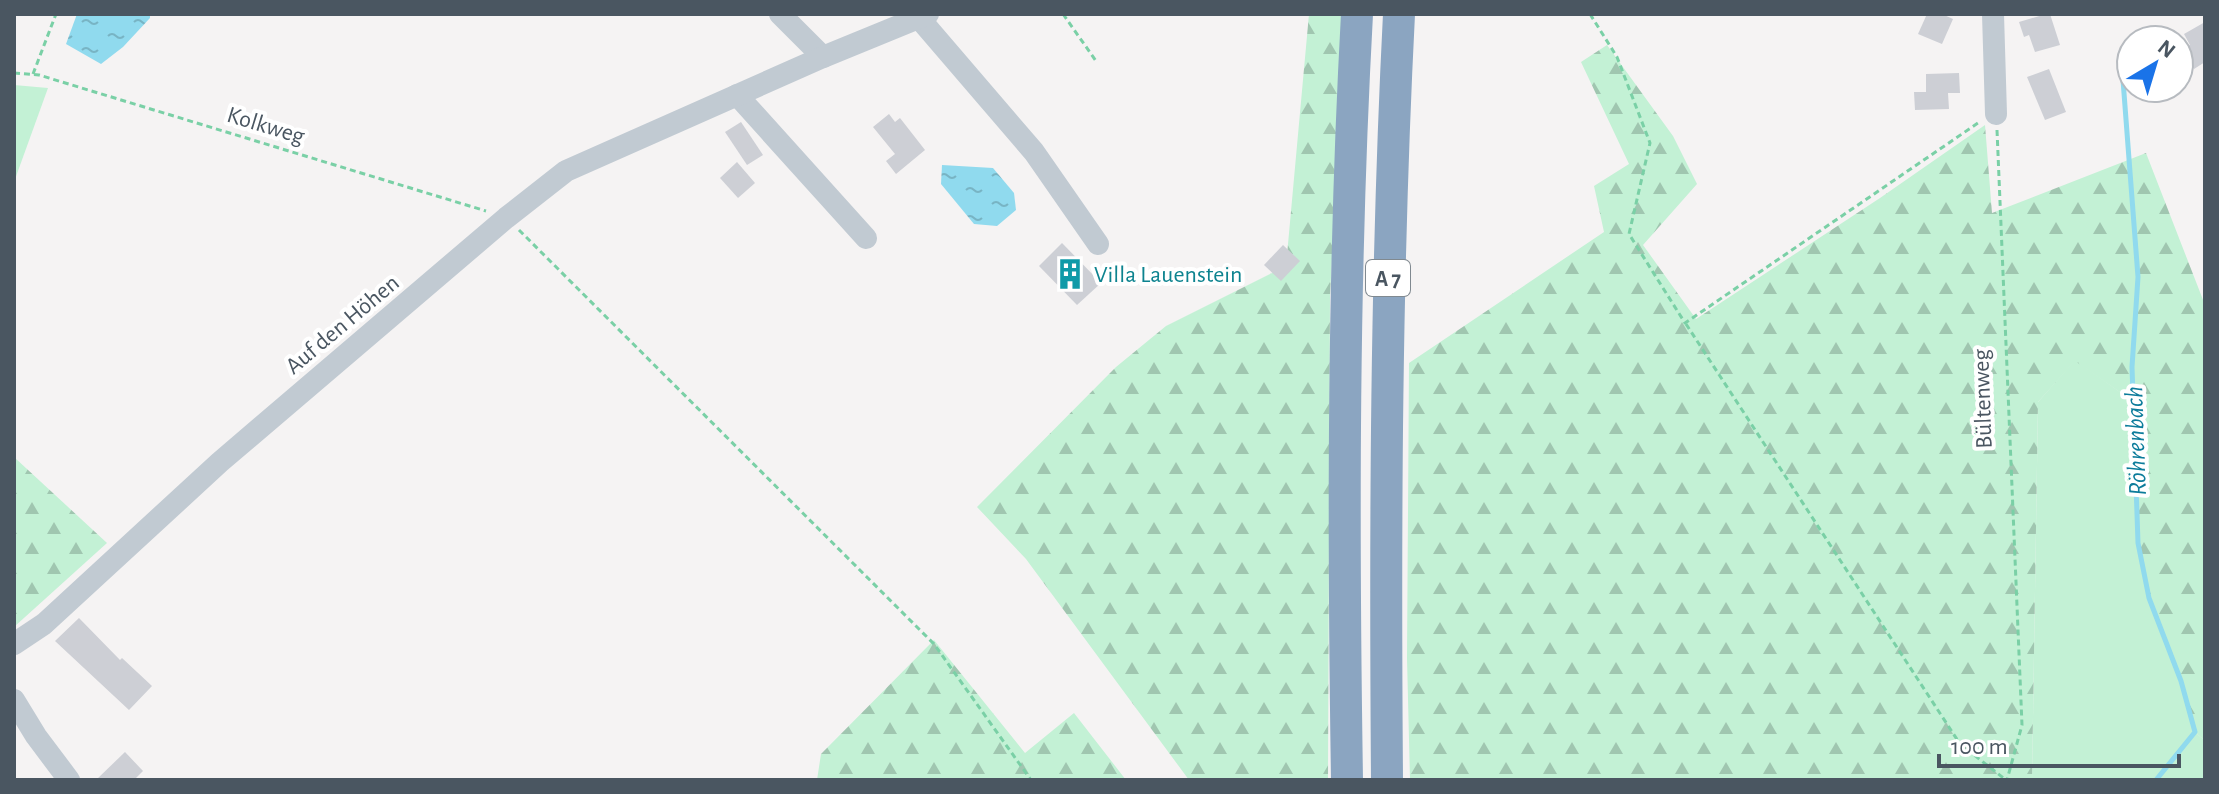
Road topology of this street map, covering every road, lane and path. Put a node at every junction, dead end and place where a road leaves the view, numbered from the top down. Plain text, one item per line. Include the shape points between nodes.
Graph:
1 (56, 14) edge
2 (780, 14) edge
3 (1063, 14) edge
4 (1357, 14) edge
5 (1399, 14) edge
6 (1590, 14) edge
7 (1993, 14) edge
8 (924, 16) edge
9 (823, 57) junction
10 (1096, 61) dead end
11 (14, 73) edge
12 (33, 74) junction
13 (737, 95) junction
14 (1996, 114) junction
15 (506, 218) junction
16 (866, 238) dead end
17 (1098, 244) dead end
18 (1685, 323) junction
19 (14, 644) edge
20 (14, 700) edge
21 (69, 780) edge
22 (1031, 780) edge
23 (1347, 780) edge
24 (1387, 780) edge
25 (2007, 780) edge

1 - 12 path
2 - 9 street
3 - 10 path
4 - 23 highway, A 7 via 1347,293
5 - 24 highway, A 7 via 1387,292
6 - 18 path via 1617,57 1650,143 1629,234
7 - 14 street
8 - 9 street, Auf den Höhen
8 - 17 street via 1034,152
9 - 13 street, Auf den Höhen
11 - 12 path, Kolkweg
12 - 15 path, Kolkweg
13 - 15 street, Auf den Höhen via 566,171
13 - 16 street
14 - 18 path
14 - 25 path, Bültenweg via 2022,725
15 - 19 street, Auf den Höhen via 220,462 44,624
15 - 22 path via 934,644
18 - 25 path via 1960,744
20 - 21 street

